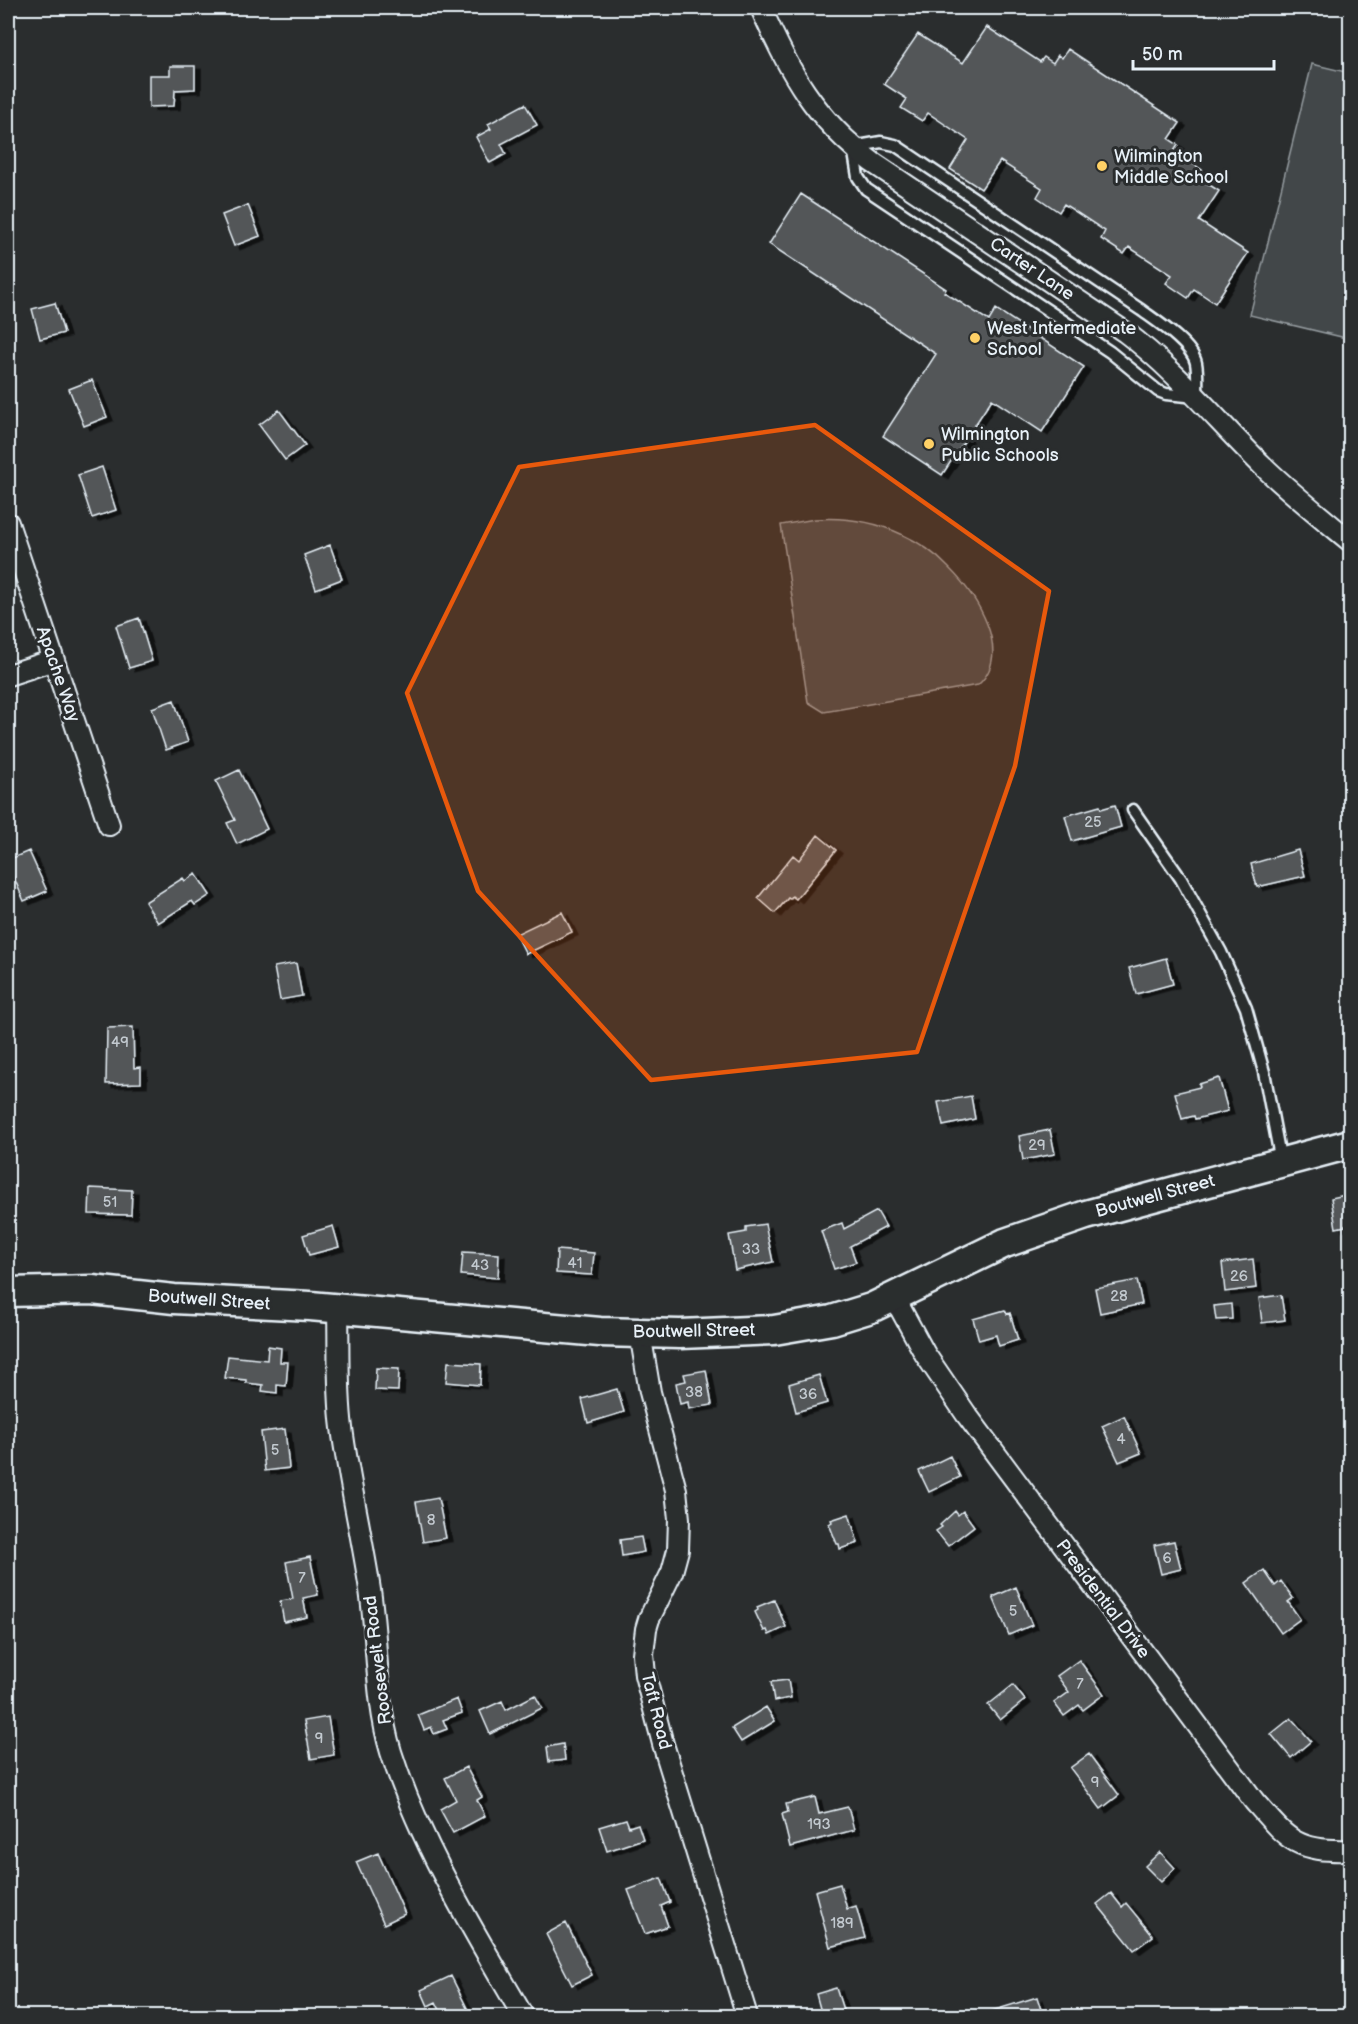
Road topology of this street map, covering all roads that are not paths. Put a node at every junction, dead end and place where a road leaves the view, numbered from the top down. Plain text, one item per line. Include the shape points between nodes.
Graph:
1 (762, 8) edge
2 (853, 147) junction
3 (1197, 397) junction
4 (8, 523) edge
5 (1350, 541) edge
6 (54, 660) junction
7 (8, 675) edge
8 (1133, 810) dead end
9 (109, 825) dead end
10 (1350, 1143) edge
11 (1281, 1162) junction
12 (8, 1292) edge
13 (894, 1297) junction
14 (338, 1310) junction
15 (640, 1333) junction
16 (1350, 1850) edge
17 (523, 2016) edge
18 (747, 2016) edge

1 - 2 street, Carter Lane via 801,87 825,120
2 - 3 street, Carter Lane via 1125,332 1169,367
2 - 3 lane via 881,142 895,145 1141,310 1193,356
3 - 5 street, Carter Lane via 1264,467
4 - 6 street, Apache Way
6 - 7 street
6 - 9 street, Apache Way
8 - 11 lane via 1181,879 1246,1008 1264,1072
10 - 11 street, Boutwell Street
11 - 13 street, Boutwell Street via 1039,1231
12 - 14 street, Boutwell Street via 92,1290
13 - 15 street, Boutwell Street via 853,1315 774,1330
13 - 16 street, Presidential Drive via 930,1362 966,1414 1254,1801 1293,1842 1317,1849
14 - 15 street, Boutwell Street
14 - 17 street, Roosevelt Road via 342,1430 370,1590 386,1730 421,1827
15 - 18 street, Taft Road via 650,1392 676,1490 679,1519 678,1550 672,1572 646,1629 645,1675

